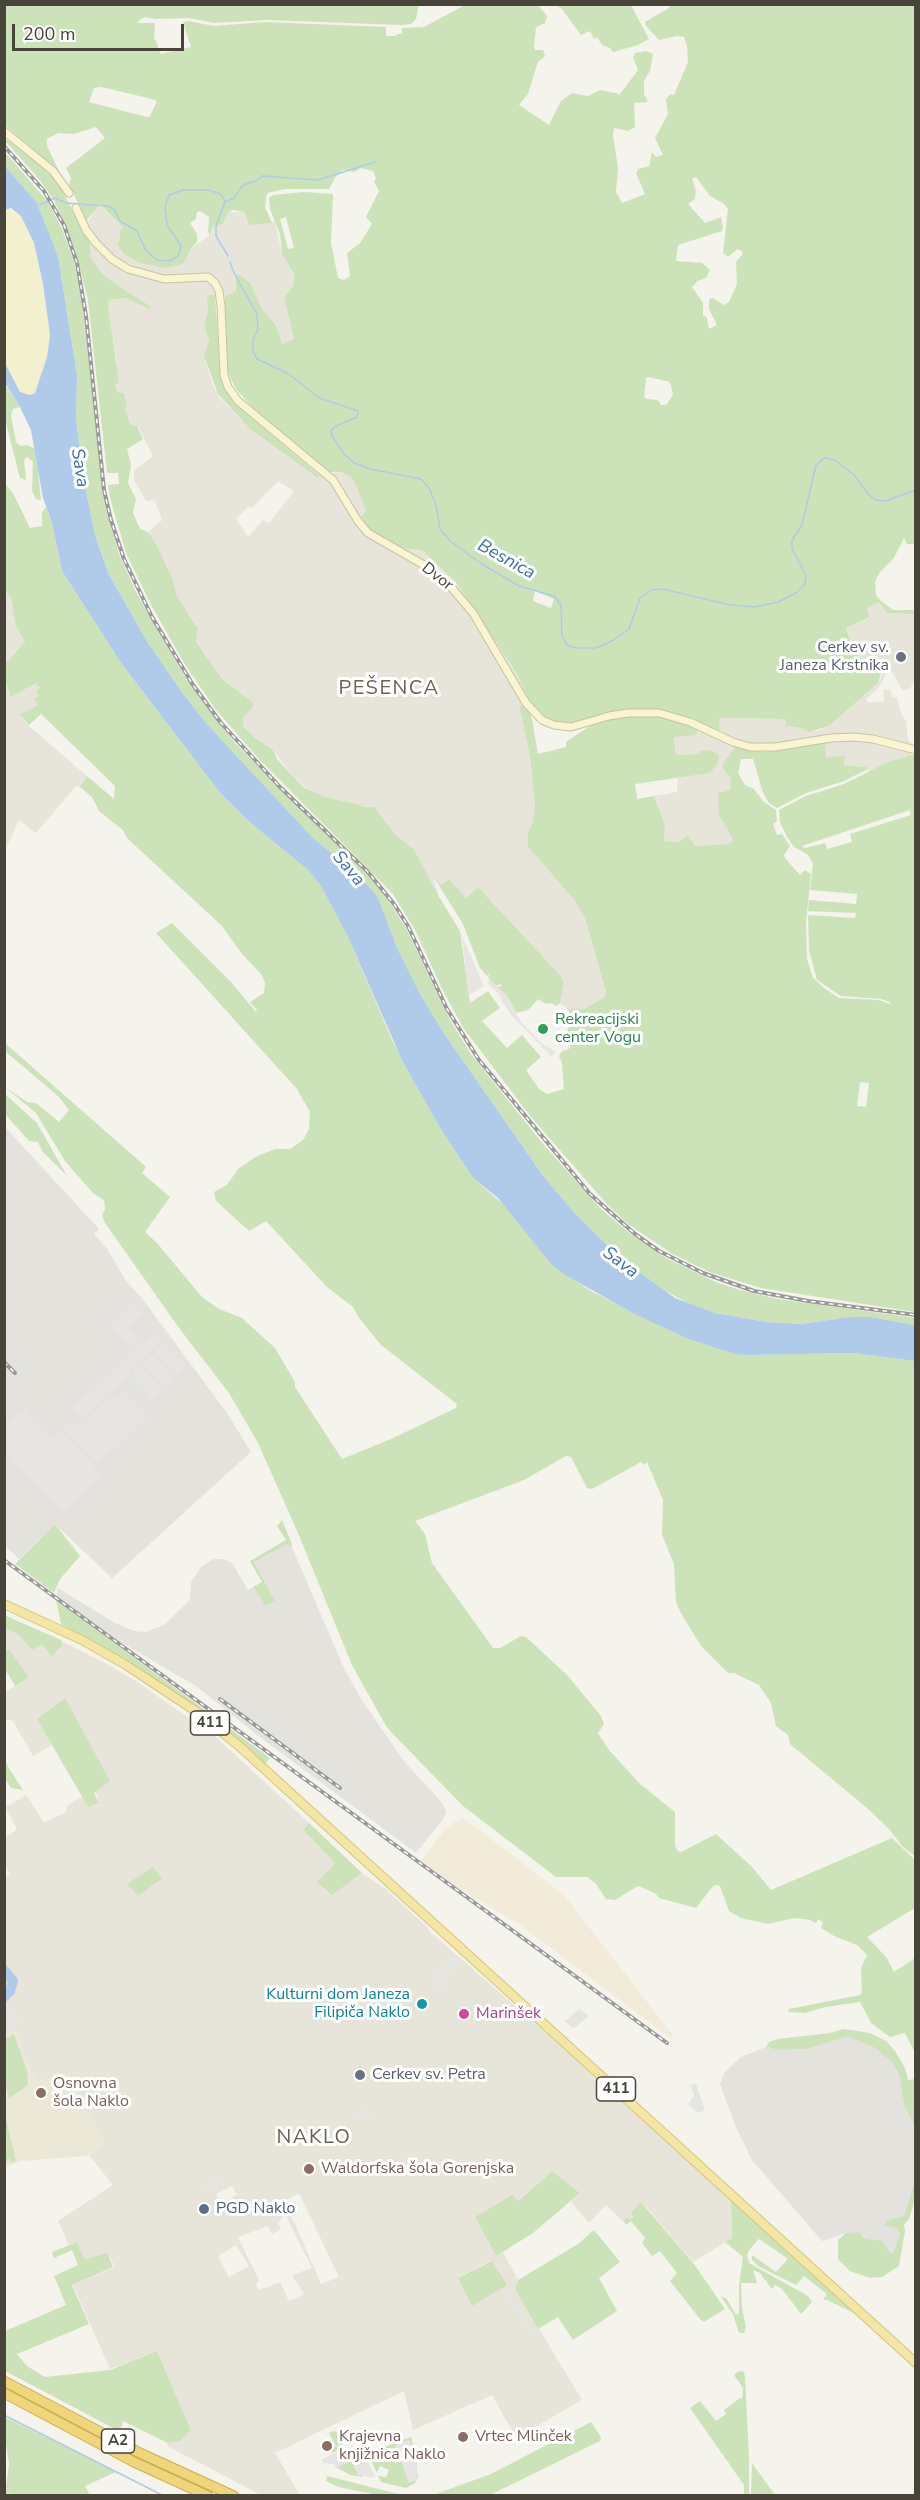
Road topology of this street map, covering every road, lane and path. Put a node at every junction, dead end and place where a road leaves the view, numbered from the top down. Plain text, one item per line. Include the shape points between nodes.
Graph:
1 (4, 131) edge
2 (69, 193) dead end
3 (76, 208) dead end
4 (915, 750) edge
5 (4, 1604) edge
6 (915, 2363) edge
7 (4, 2381) edge
8 (4, 2393) edge
9 (208, 2496) edge
10 (234, 2496) edge

1 - 2 street via 53,171
3 - 4 street, Dvor via 96,243 128,269 164,279 208,277 215,283 221,306 224,375 238,401 333,480 368,533 424,565 451,586 473,613 526,703 542,720 571,727 609,716 659,713 750,747 854,737
5 - 6 main road, 411 via 126,1665 223,1732
7 - 10 highway, A2 via 140,2453
8 - 9 highway, A2 via 134,2462

